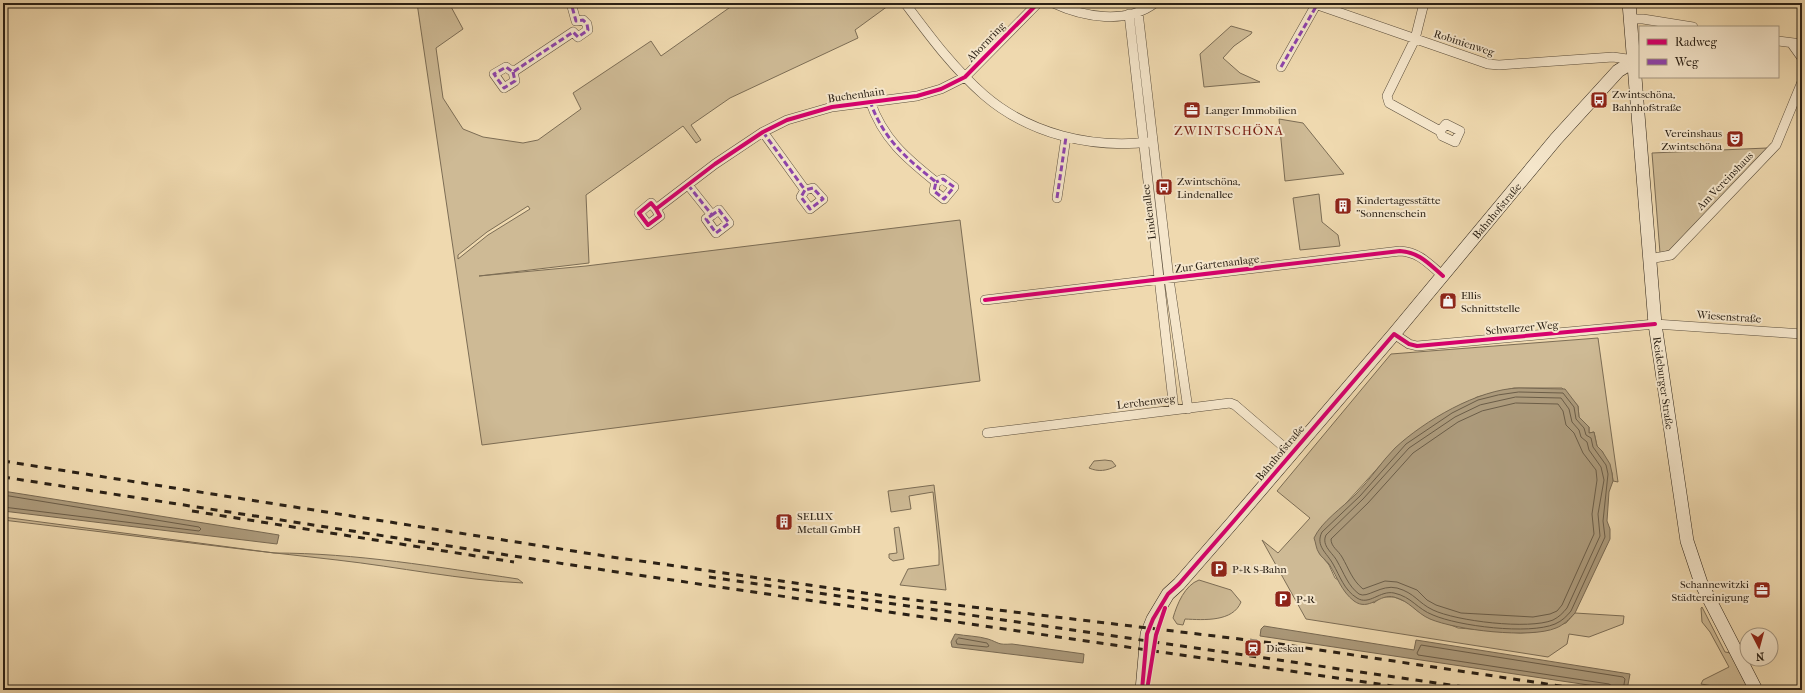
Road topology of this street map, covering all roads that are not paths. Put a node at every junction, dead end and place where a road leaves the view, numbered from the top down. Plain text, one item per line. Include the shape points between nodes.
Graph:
1 (572, 3) edge
2 (905, 3) edge
3 (1038, 3) edge
4 (1053, 3) edge
5 (1155, 3) edge
6 (1424, 3) edge
7 (1629, 3) edge
8 (1315, 4) edge
9 (1133, 13) junction
10 (1631, 19) junction
11 (576, 21) junction
12 (1687, 26) edge
13 (573, 32) junction
14 (1415, 39) junction
15 (1779, 41) edge
16 (1792, 44) junction
17 (1802, 44) edge
18 (1802, 58) edge
19 (1634, 62) junction
20 (1281, 67) dead end
21 (513, 72) dead end
22 (965, 77) junction
23 (1802, 82) edge
24 (870, 101) junction
25 (1440, 131) dead end
26 (763, 132) junction
27 (1066, 137) junction
28 (1149, 143) junction
29 (936, 182) dead end
30 (688, 185) junction
31 (805, 190) dead end
32 (1057, 198) dead end
33 (656, 210) dead end
34 (712, 215) dead end
35 (1649, 259) junction
36 (1443, 276) junction
37 (1164, 279) junction
38 (985, 300) dead end
39 (1655, 324) junction
40 (1394, 334) junction
41 (1802, 334) edge
42 (1188, 409) junction
43 (1174, 410) junction
44 (987, 433) dead end
45 (1291, 453) junction
46 (1179, 584) junction
47 (1142, 690) edge
48 (1147, 690) edge
49 (1756, 690) edge

1 - 11 street
2 - 22 street via 934,42
3 - 22 street, Ahornring
4 - 9 street via 1072,12 1090,16
5 - 9 street
6 - 14 street
7 - 10 street, Reideburger Straße
8 - 14 street, Robinienweg
8 - 20 street, Robinienweg
9 - 28 street, Lindenallee
10 - 12 street
10 - 19 street, Reideburger Straße
11 - 13 street via 571,25
11 - 13 street via 583,20 588,30 578,37
13 - 21 street
14 - 19 street, Robinienweg via 1488,64 1612,57
14 - 25 street via 1387,96 1388,100 1399,110
15 - 16 street
16 - 17 street
16 - 18 street
19 - 35 street, Reideburger Straße
19 - 36 street, Bahnhofstraße via 1611,78 1556,139
22 - 24 street, Buchenhain via 941,89 917,96
22 - 27 street via 985,96 1010,113
23 - 35 street, Am Vereinshaus via 1776,145 1671,255
24 - 26 street, Buchenhain via 809,113
24 - 29 street via 876,119 888,138 903,155
26 - 30 street, Buchenhain
26 - 31 street
27 - 28 street via 1116,145
27 - 32 street
28 - 37 street, Lindenallee
30 - 33 street, Buchenhain
30 - 34 street
35 - 39 street, Reideburger Straße
36 - 37 street, Zur Gartenanlage via 1420,256 1410,251 1400,251
36 - 40 street, Bahnhofstraße
37 - 38 street, Zur Gartenanlage
37 - 42 street, Lindenallee
37 - 43 street, Lindenallee
39 - 40 street, Schwarzer Weg via 1417,346
39 - 41 street, Wiesenstraße
39 - 49 street, Reideburger Straße via 1687,541 1701,583
40 - 45 street, Bahnhofstraße
42 - 43 street, Lerchenweg
42 - 45 street, Lerchenweg via 1230,403 1235,405
43 - 44 street, Lerchenweg
45 - 46 street, Bahnhofstraße
46 - 47 street, Bahnhofstraße via 1160,605 1147,634
46 - 48 street, Bahnhofstraße via 1161,617

